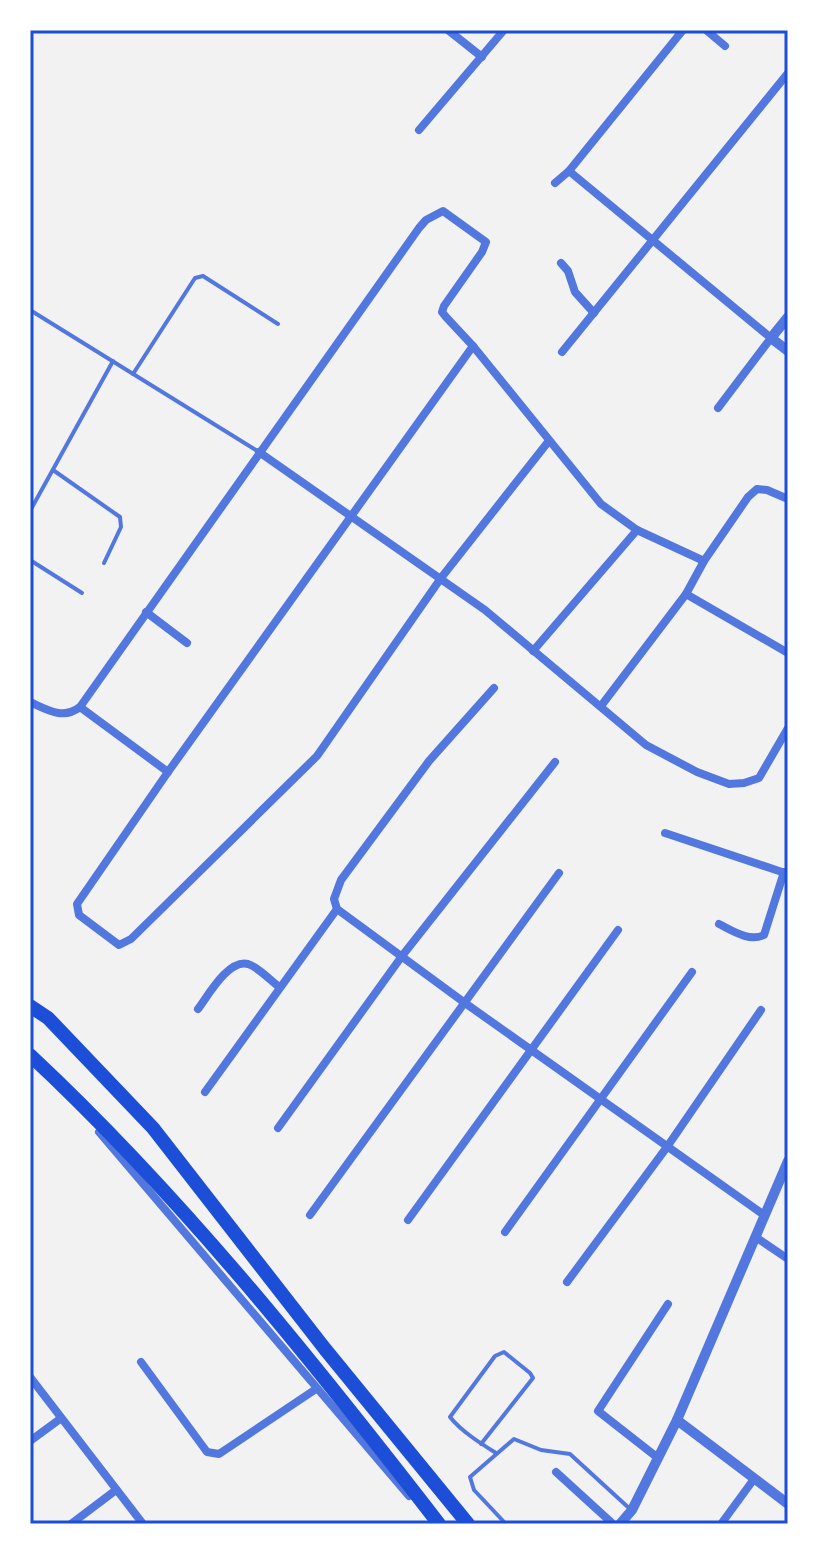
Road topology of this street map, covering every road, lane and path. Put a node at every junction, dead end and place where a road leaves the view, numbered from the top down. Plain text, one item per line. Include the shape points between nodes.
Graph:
1 (448, 30) edge
2 (504, 30) edge
3 (683, 30) edge
4 (706, 30) edge
5 (725, 46) dead end
6 (482, 57) junction
7 (788, 73) edge
8 (419, 130) dead end
9 (569, 171) junction
10 (555, 183) dead end
11 (653, 241) junction
12 (561, 263) dead end
13 (30, 310) edge
14 (594, 313) junction
15 (788, 317) edge
16 (278, 324) dead end
17 (771, 338) junction
18 (473, 346) junction
19 (788, 351) edge
20 (562, 352) dead end
21 (113, 361) junction
22 (133, 374) junction
23 (718, 408) dead end
24 (548, 442) junction
25 (259, 452) junction
26 (53, 470) junction
27 (788, 499) edge
28 (30, 511) edge
29 (353, 517) junction
30 (637, 530) junction
31 (30, 560) edge
32 (704, 561) junction
33 (104, 563) dead end
34 (441, 578) junction
35 (82, 593) dead end
36 (686, 594) junction
37 (146, 612) junction
38 (187, 643) dead end
39 (533, 651) junction
40 (788, 653) edge
41 (494, 688) dead end
42 (30, 702) edge
43 (601, 706) junction
44 (80, 707) junction
45 (788, 728) edge
46 (555, 762) dead end
47 (168, 772) junction
48 (665, 833) dead end
49 (559, 873) dead end
50 (786, 873) edge
51 (337, 909) junction
52 (719, 924) dead end
53 (618, 930) dead end
54 (402, 956) junction
55 (692, 972) dead end
56 (279, 987) junction
57 (465, 1003) junction
58 (30, 1004) edge
59 (198, 1009) dead end
60 (761, 1010) dead end
61 (30, 1048) edge
62 (532, 1051) junction
63 (30, 1055) edge
64 (205, 1092) dead end
65 (601, 1100) junction
66 (278, 1128) dead end
67 (667, 1147) junction
68 (788, 1161) edge
69 (310, 1215) dead end
70 (764, 1215) junction
71 (408, 1220) dead end
72 (505, 1232) dead end
73 (757, 1238) junction
74 (788, 1259) edge
75 (567, 1282) dead end
76 (668, 1304) dead end
77 (141, 1362) dead end
78 (30, 1377) edge
79 (316, 1389) junction
80 (60, 1419) junction
81 (677, 1420) junction
82 (30, 1441) edge
83 (481, 1444) junction
84 (496, 1453) junction
85 (658, 1458) junction
86 (556, 1472) dead end
87 (754, 1479) junction
88 (116, 1490) junction
89 (788, 1504) edge
90 (632, 1510) junction
91 (71, 1524) edge
92 (143, 1524) edge
93 (432, 1524) edge
94 (439, 1524) edge
95 (468, 1524) edge
96 (506, 1524) edge
97 (613, 1524) edge
98 (620, 1524) edge
99 (721, 1524) edge

1 - 6 street
2 - 6 street
3 - 9 street
4 - 5 street
6 - 8 street
7 - 11 street
9 - 10 street
9 - 11 street
11 - 14 street
11 - 17 street
12 - 14 street via 575,292
13 - 21 lane
14 - 20 street
15 - 17 street
16 - 22 lane via 203,276 195,278
17 - 19 street
17 - 23 street
18 - 24 street
18 - 25 street via 442,312 486,242 443,211 419,228
18 - 29 street
21 - 22 lane
21 - 26 lane
22 - 25 lane
24 - 30 street via 601,504
24 - 34 street
25 - 29 street
25 - 37 street
26 - 28 lane
26 - 33 lane via 120,517 121,527
27 - 32 street via 757,489
29 - 34 street
29 - 47 street
30 - 32 street
30 - 39 street
31 - 35 lane
32 - 36 street
34 - 39 street
34 - 47 street via 317,756 119,945 79,915 77,904
36 - 40 street
36 - 43 street
37 - 38 street
37 - 44 street
39 - 43 street
41 - 51 street via 429,761 341,880 334,899
42 - 44 street via 58,714
43 - 45 street via 646,745 729,784 759,778
44 - 47 street
46 - 54 street
48 - 50 street
49 - 57 street
50 - 52 street via 764,935 743,936
51 - 54 street
51 - 56 street
53 - 62 street
54 - 57 street
54 - 66 street
55 - 65 street
56 - 59 street via 248,964 240,964 229,968
56 - 64 street
57 - 62 street
57 - 69 street
58 - 95 highway via 153,1128
60 - 67 street
61 - 79 street
62 - 65 street
62 - 71 street
63 - 94 highway via 186,1212
65 - 67 street
65 - 72 street
67 - 70 street
67 - 75 street
68 - 70 street
70 - 73 street
73 - 74 street
73 - 81 street
76 - 85 street via 598,1411
77 - 79 street via 214,1455
78 - 80 street
79 - 93 street
80 - 82 street
80 - 88 street
81 - 85 street
81 - 87 street
83 - 83 lane via 450,1414 495,1356 504,1352 533,1378
83 - 84 lane
84 - 90 lane via 514,1439 570,1454
84 - 96 lane via 470,1477 474,1490
85 - 90 street
86 - 97 street
87 - 89 street
87 - 99 street
88 - 91 street
88 - 92 street
90 - 98 street

